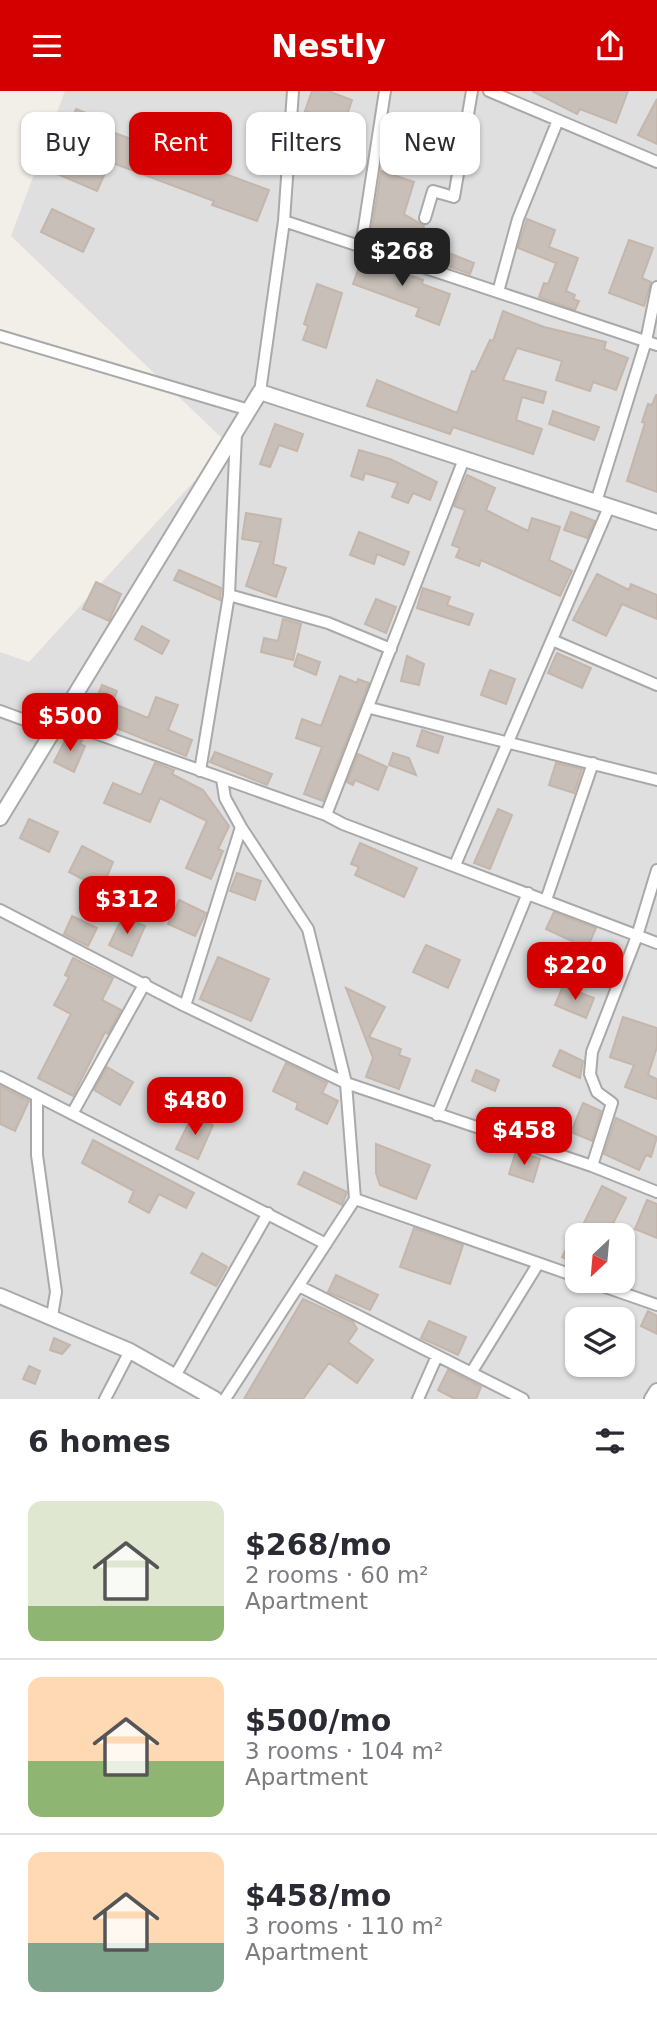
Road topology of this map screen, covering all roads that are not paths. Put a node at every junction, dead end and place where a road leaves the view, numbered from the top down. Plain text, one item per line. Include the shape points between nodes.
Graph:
1 (293, 91) edge
2 (385, 91) edge
3 (472, 91) edge
4 (489, 91) edge
5 (558, 120) junction
6 (657, 162) edge
7 (425, 218) dead end
8 (284, 221) junction
9 (361, 247) junction
10 (657, 286) edge
11 (498, 292) junction
12 (0, 336) edge
13 (652, 343) edge
14 (260, 393) junction
15 (249, 409) junction
16 (236, 432) junction
17 (464, 459) junction
18 (602, 505) junction
19 (657, 522) edge
20 (229, 595) junction
21 (552, 640) junction
22 (391, 649) junction
23 (657, 685) edge
24 (370, 708) junction
25 (0, 711) edge
26 (58, 726) junction
27 (509, 741) junction
28 (593, 763) junction
29 (200, 771) junction
30 (222, 779) junction
31 (657, 780) edge
32 (326, 815) junction
33 (0, 818) edge
34 (241, 827) junction
35 (455, 865) junction
36 (657, 870) edge
37 (528, 893) junction
38 (546, 900) junction
39 (0, 910) edge
40 (637, 936) junction
41 (657, 943) edge
42 (145, 983) junction
43 (185, 1006) junction
44 (0, 1077) edge
45 (346, 1083) junction
46 (37, 1097) junction
47 (72, 1114) junction
48 (437, 1115) junction
49 (592, 1166) junction
50 (657, 1192) edge
51 (355, 1199) junction
52 (268, 1213) junction
53 (326, 1244) junction
54 (538, 1264) junction
55 (565, 1273) edge
56 (299, 1286) junction
57 (622, 1293) edge
58 (0, 1296) edge
59 (657, 1305) edge
60 (52, 1316) junction
61 (130, 1351) junction
62 (437, 1356) junction
63 (471, 1373) junction
64 (175, 1376) junction
65 (105, 1399) edge
66 (215, 1399) edge
67 (225, 1399) edge
68 (418, 1399) edge
69 (523, 1399) edge

1 - 8 street
2 - 9 street
3 - 7 street via 454,197 433,191
4 - 5 street
5 - 6 street
5 - 11 street via 518,219
8 - 9 street
8 - 14 street
9 - 11 street
10 - 13 street
11 - 13 street
12 - 15 street
13 - 18 street
14 - 15 street
14 - 17 street
15 - 16 street
16 - 20 street
16 - 26 street
17 - 18 street
17 - 22 street
18 - 19 street
18 - 21 street
20 - 22 street via 328,623
20 - 29 street
21 - 23 street
21 - 27 street
22 - 24 street
24 - 27 street
24 - 32 street
25 - 26 street
26 - 29 street
26 - 33 street
27 - 28 street
27 - 35 street
28 - 31 street
28 - 38 street
29 - 30 street
30 - 32 street
30 - 34 street via 225,798
32 - 35 street
34 - 43 street
34 - 45 street via 308,929
35 - 37 street
36 - 40 street
37 - 38 street
37 - 48 street
38 - 40 street
39 - 42 street
40 - 41 street
40 - 49 street via 592,1052 593,1083 612,1103
42 - 43 street
42 - 47 street
43 - 45 street
44 - 46 street
45 - 48 street
45 - 51 street
46 - 47 street
46 - 60 street via 37,1155 56,1291
47 - 52 street
48 - 49 street
49 - 50 street
51 - 53 street
51 - 54 street
52 - 53 street
52 - 64 street
53 - 56 street
54 - 55 street
54 - 63 street
56 - 62 street
56 - 67 street
57 - 59 street
58 - 60 street
60 - 61 street
61 - 64 street
61 - 65 street
62 - 63 street
62 - 68 street
63 - 69 street
64 - 66 street

